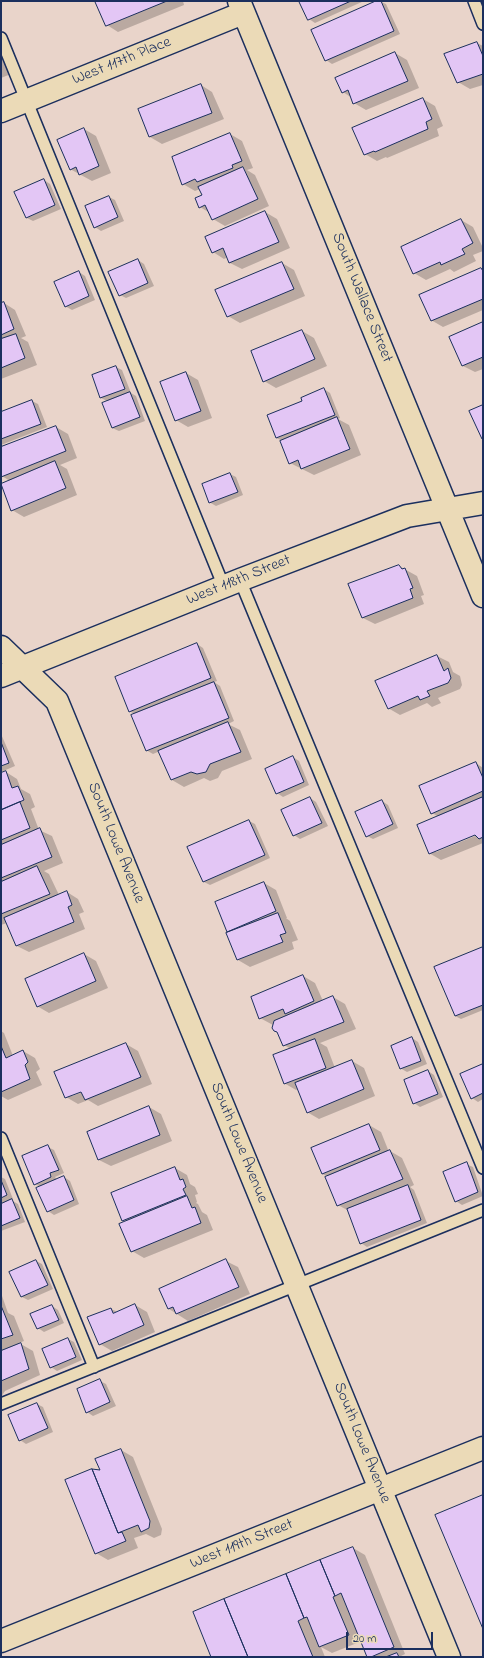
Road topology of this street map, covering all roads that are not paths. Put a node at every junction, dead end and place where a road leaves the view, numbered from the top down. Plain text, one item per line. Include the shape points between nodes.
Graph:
1 (474, 1) edge
2 (241, 7) edge
3 (483, 24) edge
4 (1, 38) edge
5 (27, 101) junction
6 (1, 111) edge
7 (483, 503) edge
8 (447, 509) junction
9 (232, 583) junction
10 (483, 596) edge
11 (1, 647) edge
12 (22, 667) junction
13 (1, 676) edge
14 (1, 1138) edge
15 (483, 1168) edge
16 (483, 1210) edge
17 (296, 1285) junction
18 (94, 1367) junction
19 (1, 1404) edge
20 (483, 1448) edge
21 (380, 1489) junction
22 (1, 1641) edge
23 (449, 1657) edge

1 - 3 lane
2 - 5 street, West 117th Place
2 - 8 street, South Wallace Street
4 - 5 lane
5 - 6 street, West 117th Place
5 - 9 lane
7 - 8 street, West 118th Street
8 - 9 street, West 118th Street via 407,516
8 - 10 street, South Wallace Street
9 - 12 street, West 118th Street
9 - 15 lane
11 - 12 street, South Lowe Avenue
12 - 13 street, West 118th Street
12 - 17 street, South Lowe Avenue via 57,701
14 - 18 lane
16 - 17 lane
17 - 18 lane
17 - 21 street, South Lowe Avenue
18 - 19 lane
20 - 21 street, West 119th Street
21 - 22 street, West 119th Street
21 - 23 street, South Lowe Avenue

